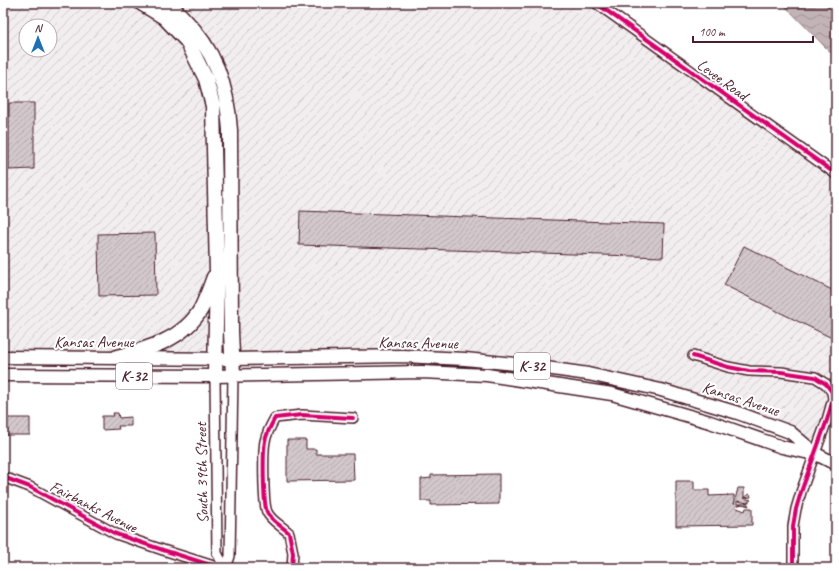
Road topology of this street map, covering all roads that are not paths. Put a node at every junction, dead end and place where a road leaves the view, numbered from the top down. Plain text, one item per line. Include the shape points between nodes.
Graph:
1 (141, 3) edge
2 (167, 3) edge
3 (596, 3) edge
4 (836, 174) edge
5 (217, 271) junction
6 (693, 356) dead end
7 (3, 357) edge
8 (117, 357) junction
9 (216, 358) junction
10 (232, 359) junction
11 (3, 375) edge
12 (233, 375) junction
13 (216, 376) junction
14 (353, 418) dead end
15 (816, 454) junction
16 (836, 464) edge
17 (3, 477) edge
18 (220, 568) edge
19 (225, 568) edge
20 (292, 568) edge
21 (793, 568) edge

1 - 5 highway via 164,18 186,41 206,79 213,106
2 - 10 highway via 196,31 210,53 221,77 228,107
3 - 4 street, Levee Road
5 - 8 highway via 200,310 186,328 161,343
5 - 9 highway
6 - 15 street via 728,368 815,377 826,384 832,392 833,399
7 - 8 main road, Kansas Avenue / K-32
8 - 9 main road, Kansas Avenue / K-32
9 - 10 main road, Kansas Avenue / K-32
9 - 13 highway
10 - 12 highway
10 - 15 main road, Kansas Avenue / K-32 via 403,356 465,359 588,374 661,390 738,413 790,432
11 - 13 main road, Kansas Avenue / K-32
12 - 13 main road, Kansas Avenue / K-32
12 - 15 main road, Kansas Avenue / K-32 via 421,372 486,375 612,394 710,422 782,447
12 - 19 street, South 39th Street via 230,556
13 - 19 street, South 39th Street via 217,553
14 - 20 street via 302,415 275,418 271,425 265,441 264,497 272,519 289,533 293,553
15 - 16 main road, Kansas Avenue / K-32
15 - 21 street via 796,509 793,526
17 - 18 street, Fairbanks Avenue via 30,487 116,534

